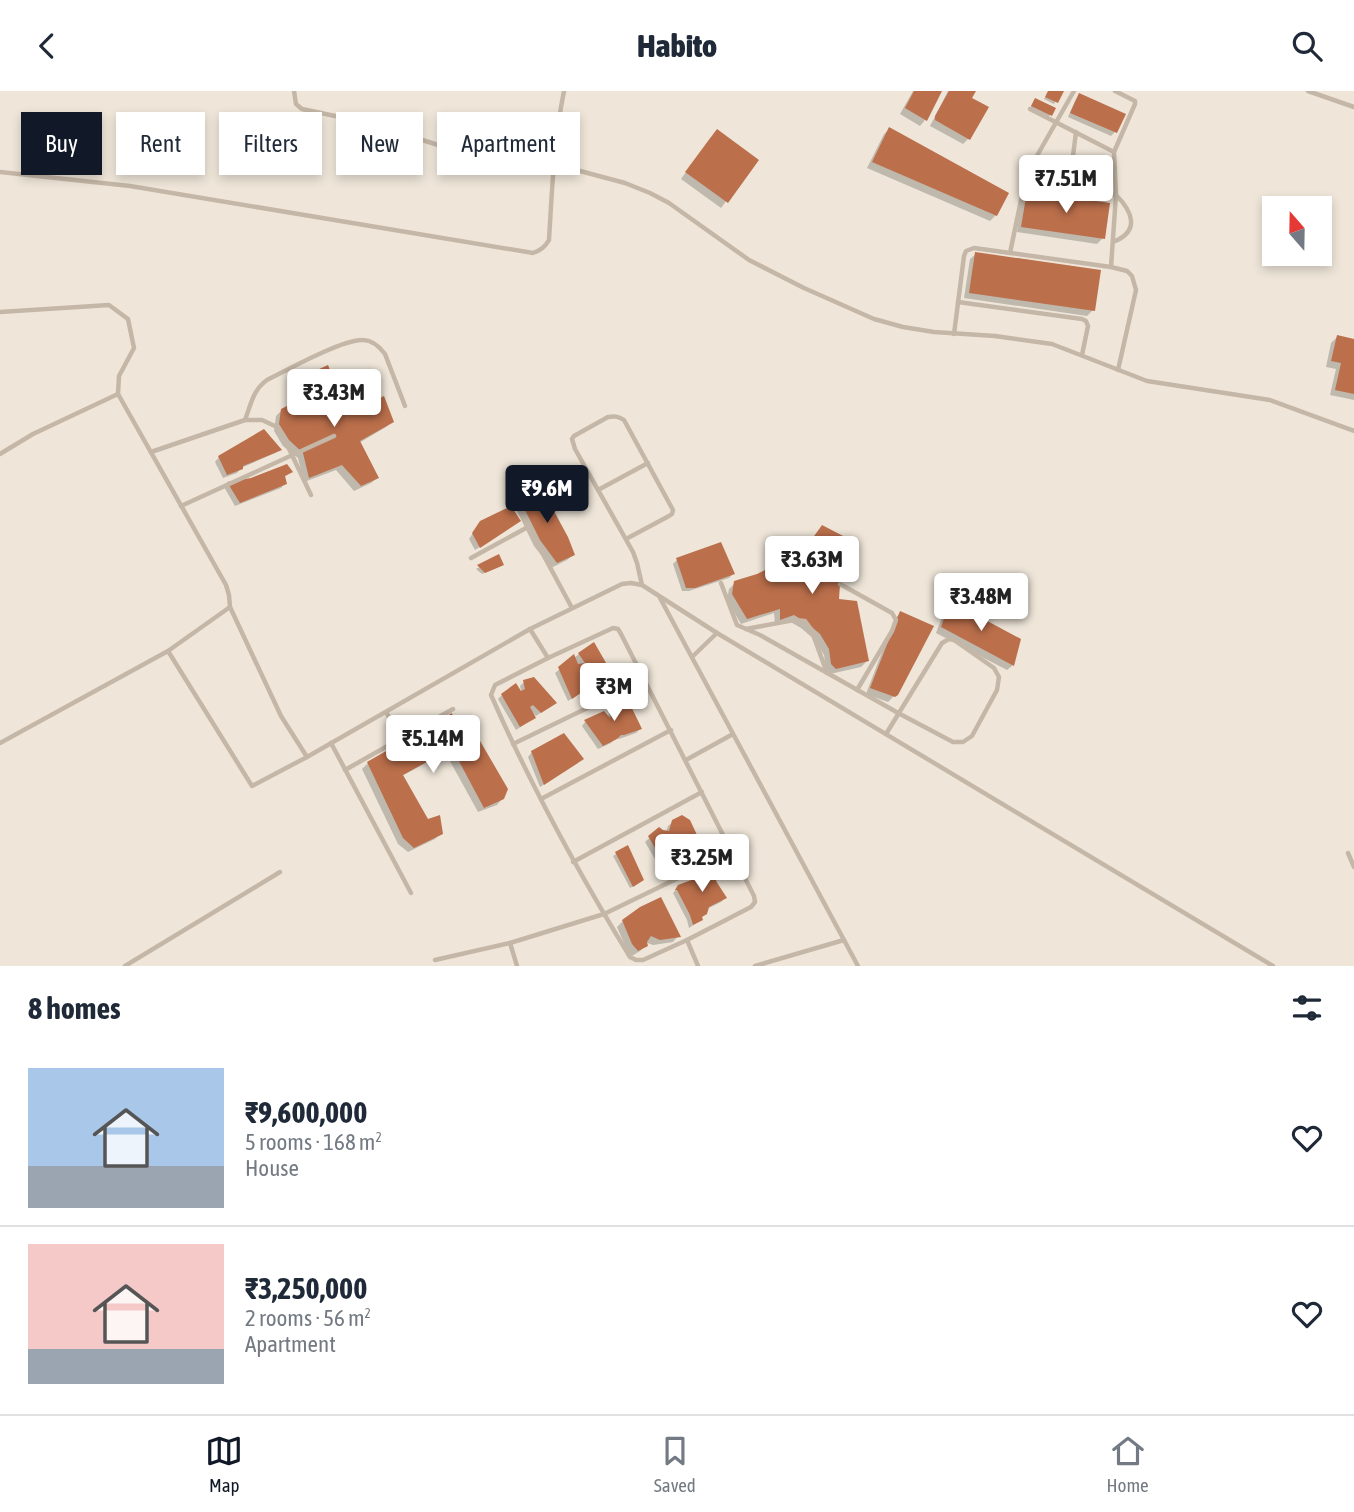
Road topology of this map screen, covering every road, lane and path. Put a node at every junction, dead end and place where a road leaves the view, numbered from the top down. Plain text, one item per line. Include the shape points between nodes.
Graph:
1 (294, 91) edge
2 (564, 91) edge
3 (1073, 91) edge
4 (1115, 91) edge
5 (1308, 91) edge
6 (1354, 107) edge
7 (1030, 109) dead end
8 (559, 112) edge
9 (1057, 122) junction
10 (1076, 132) junction
11 (437, 145) edge
12 (1114, 152) junction
13 (580, 171) edge
14 (0, 172) edge
15 (553, 175) edge
16 (1025, 181) junction
17 (1069, 188) junction
18 (1116, 195) junction
19 (1113, 242) junction
20 (1010, 253) junction
21 (1111, 267) junction
22 (958, 302) junction
23 (0, 312) edge
24 (954, 334) junction
25 (1082, 355) junction
26 (1118, 370) junction
27 (118, 394) junction
28 (405, 406) dead end
29 (246, 420) junction
30 (1354, 431) edge
31 (334, 436) dead end
32 (152, 452) junction
33 (0, 454) edge
34 (292, 454) junction
35 (648, 463) junction
36 (598, 489) junction
37 (311, 495) dead end
38 (181, 506) junction
39 (517, 506) dead end
40 (528, 527) junction
41 (626, 540) junction
42 (471, 558) dead end
43 (721, 583) dead end
44 (840, 584) dead end
45 (642, 585) junction
46 (659, 597) junction
47 (230, 607) junction
48 (572, 608) junction
49 (530, 629) junction
50 (745, 629) junction
51 (717, 633) junction
52 (169, 651) junction
53 (692, 657) junction
54 (548, 658) junction
55 (827, 673) junction
56 (645, 680) junction
57 (857, 690) junction
58 (453, 709) dead end
59 (386, 712) junction
60 (900, 714) junction
61 (671, 730) junction
62 (733, 734) junction
63 (886, 734) junction
64 (402, 738) junction
65 (0, 743) edge
66 (331, 743) junction
67 (513, 744) junction
68 (307, 757) junction
69 (686, 760) junction
70 (345, 770) junction
71 (702, 792) junction
72 (541, 799) junction
73 (732, 852) junction
74 (1348, 853) dead end
75 (573, 862) junction
76 (1354, 867) edge
77 (280, 872) dead end
78 (411, 893) dead end
79 (604, 914) junction
80 (687, 940) junction
81 (844, 940) junction
82 (510, 943) junction
83 (435, 960) dead end
84 (125, 966) edge
85 (517, 966) edge
86 (698, 966) edge
87 (755, 966) edge
88 (858, 966) edge
89 (1273, 966) edge

1 - 11 lane via 302,109
2 - 8 lane
3 - 9 lane
4 - 12 lane via 1136,104
5 - 6 lane
7 - 9 lane
9 - 10 lane
9 - 16 lane
10 - 12 lane
10 - 17 lane
12 - 18 lane
13 - 24 lane via 650,193 749,260 874,319
14 - 15 lane via 154,190 533,253 549,240
16 - 17 lane
16 - 20 lane
17 - 18 lane
18 - 19 lane
18 - 19 lane via 1132,221 1125,236
19 - 21 lane
20 - 21 lane
20 - 22 lane via 974,247 966,251
21 - 26 lane via 1127,271 1136,290
22 - 24 lane
22 - 25 lane via 1082,319 1088,326
23 - 27 lane via 109,305 128,319 134,348 119,376
24 - 25 lane via 1024,339
25 - 26 lane
26 - 30 lane via 1147,381 1270,400
27 - 32 lane
27 - 33 lane
28 - 29 lane via 385,354 365,340 267,380 254,393
29 - 32 lane
29 - 34 lane via 262,420 277,427
31 - 34 lane
32 - 38 lane
34 - 37 lane
34 - 38 lane
35 - 36 lane
35 - 36 lane via 624,420 608,417 572,439
35 - 41 lane via 672,514
36 - 41 lane
38 - 47 lane via 226,585
39 - 40 lane
40 - 42 lane
40 - 48 lane
41 - 45 lane
43 - 50 lane via 734,621
44 - 57 lane via 892,613 896,620
45 - 46 lane
45 - 48 lane via 622,584
46 - 51 lane
46 - 53 lane
47 - 52 lane
47 - 68 lane via 281,716
48 - 49 lane
49 - 54 lane
49 - 59 lane
50 - 55 lane
50 - 55 lane via 805,621
51 - 53 lane
51 - 63 lane
52 - 65 lane
52 - 68 lane via 252,786
53 - 62 lane
54 - 56 lane via 618,629
54 - 67 lane via 492,690
55 - 57 lane
56 - 61 lane
56 - 67 lane
57 - 60 lane
58 - 64 lane
59 - 64 lane
59 - 66 lane
60 - 60 lane via 945,640 954,641 997,672 997,690 972,736 963,742 953,742
60 - 63 lane
61 - 69 lane
61 - 72 lane
62 - 69 lane
62 - 81 lane
63 - 89 lane
64 - 70 lane
66 - 68 lane
66 - 70 lane
67 - 72 lane
69 - 71 lane
70 - 78 lane
71 - 73 lane
71 - 75 lane
72 - 75 lane
73 - 79 lane
73 - 80 lane via 755,902
74 - 76 lane
75 - 79 lane
77 - 84 lane
79 - 80 lane via 636,960
79 - 82 lane
80 - 86 lane
81 - 87 lane
81 - 88 lane
82 - 83 lane
82 - 85 lane

